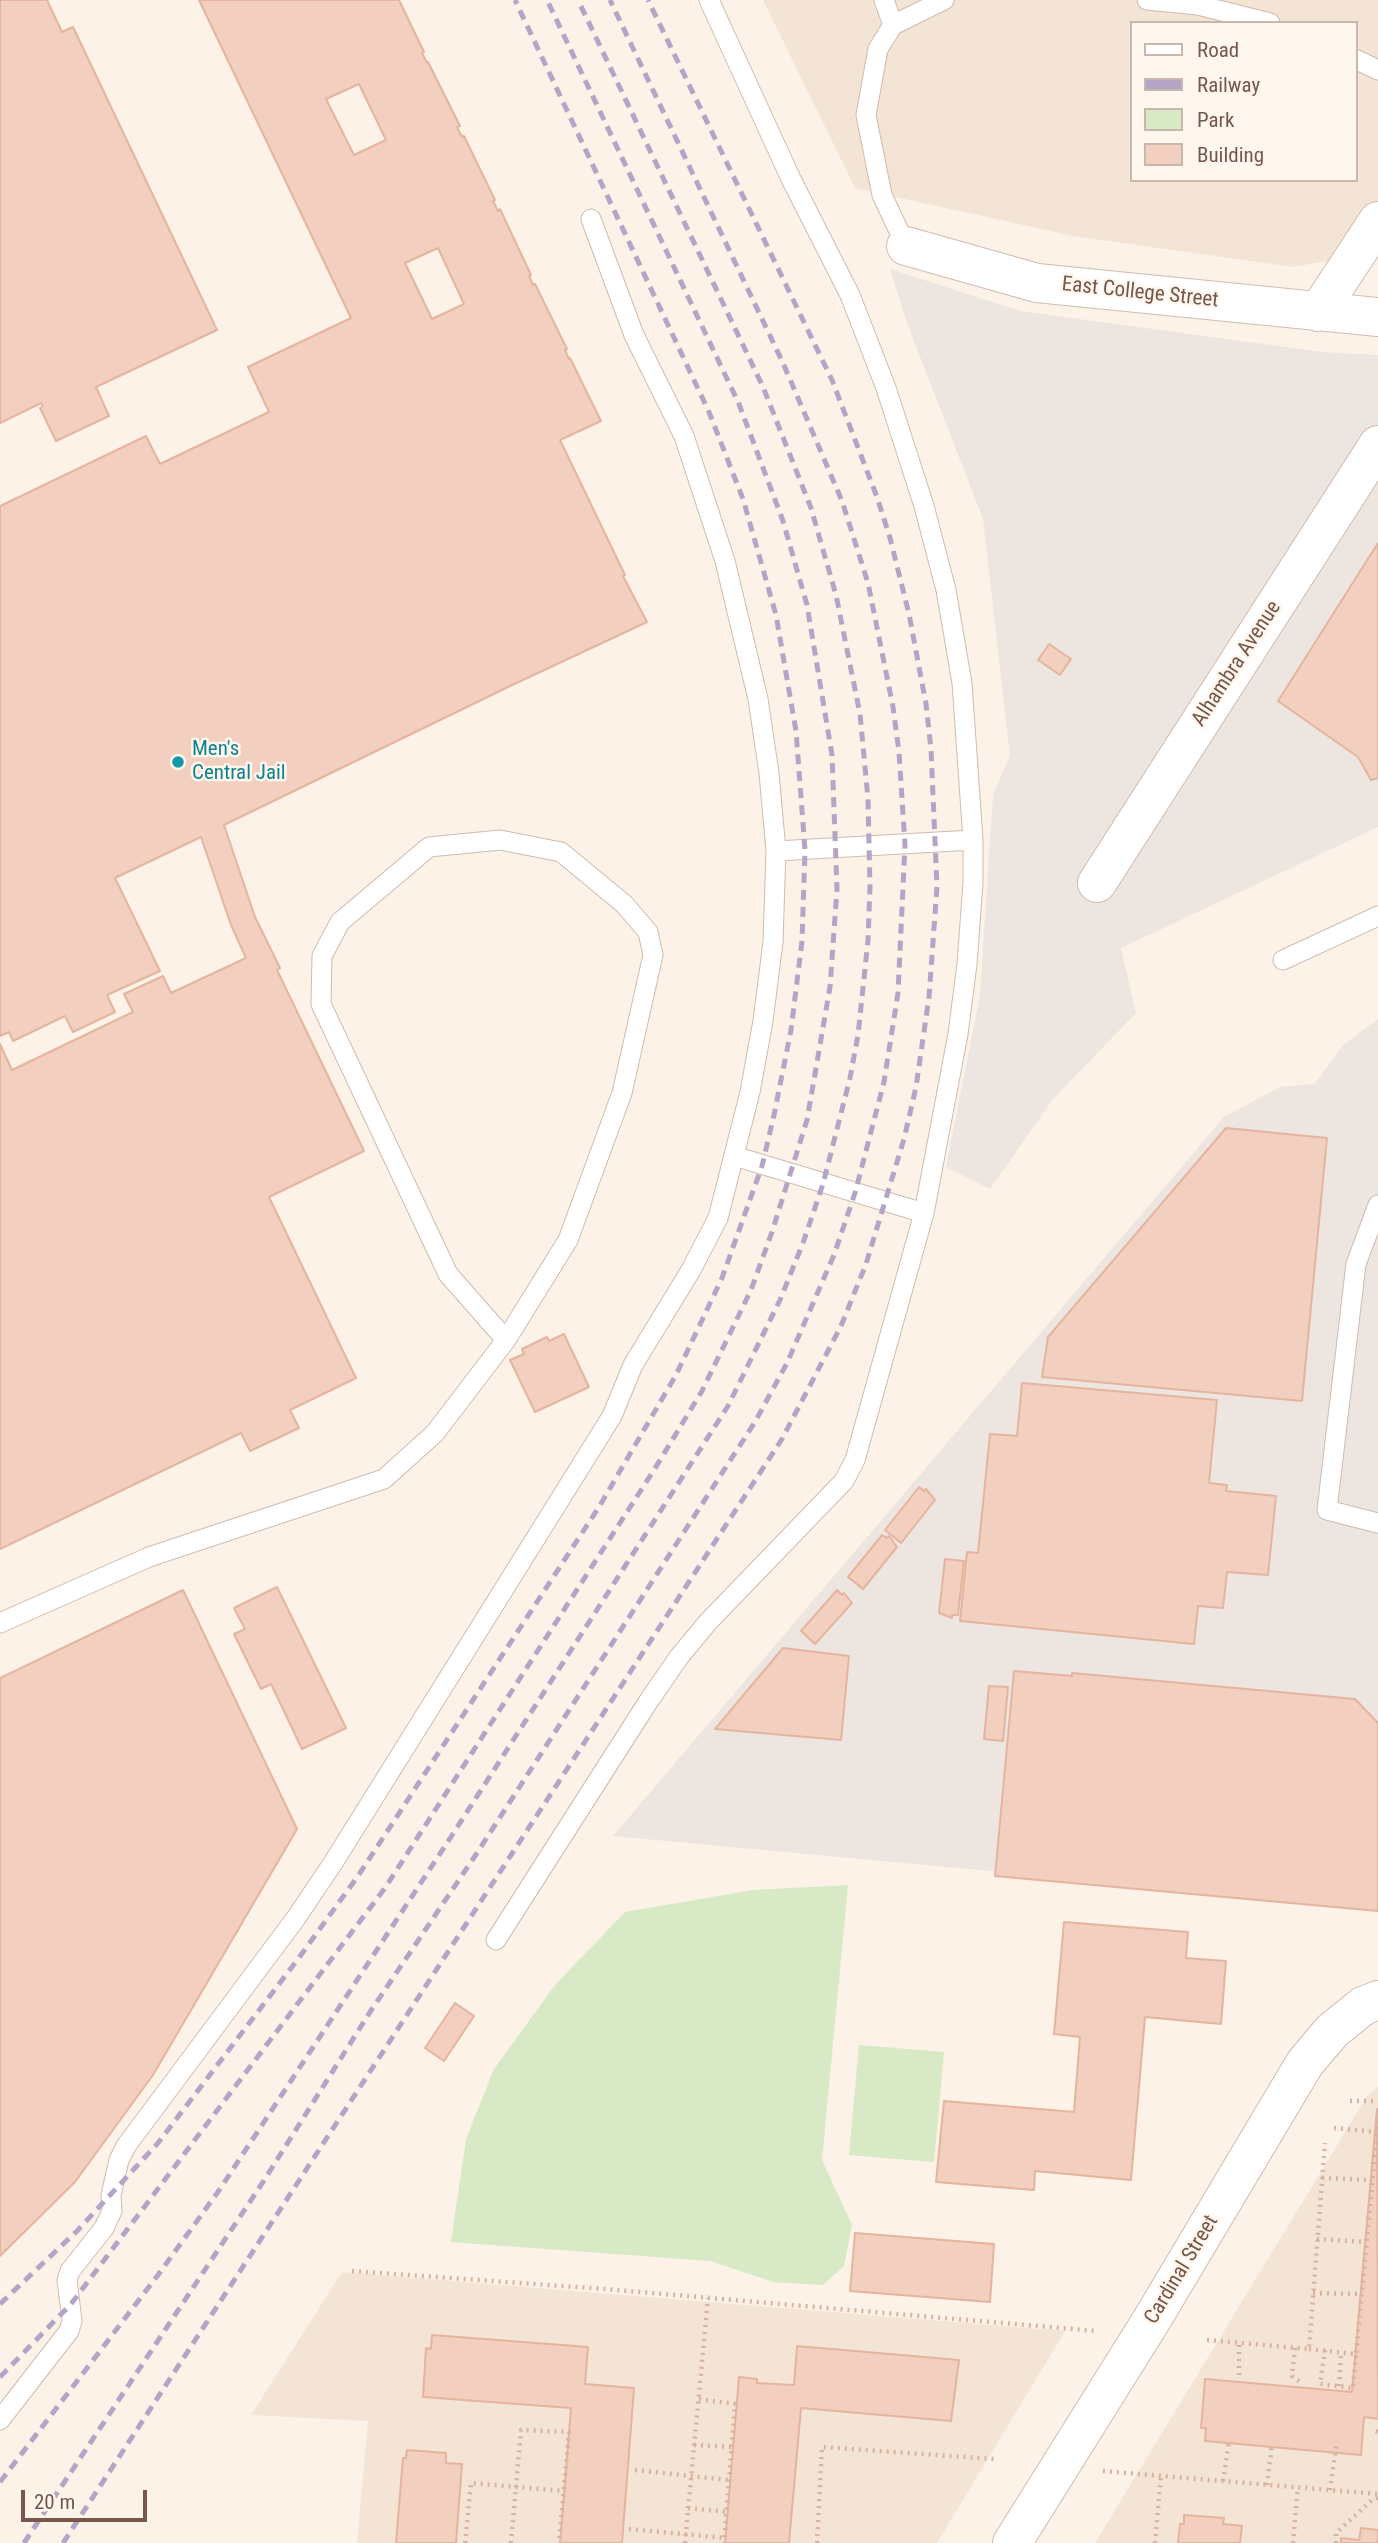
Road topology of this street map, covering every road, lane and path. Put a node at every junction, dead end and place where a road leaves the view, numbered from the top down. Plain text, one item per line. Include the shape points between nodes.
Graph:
1 (709, 0) edge
2 (884, 0) edge
3 (944, 0) edge
4 (1147, 0) edge
5 (1198, 2) edge
6 (1263, 21) edge
7 (893, 25) junction
8 (1357, 60) edge
9 (1378, 70) edge
10 (592, 219) dead end
11 (1378, 221) edge
12 (906, 246) joint
13 (1318, 312) junction
14 (1378, 317) edge
15 (1378, 445) edge
16 (973, 840) junction
17 (776, 851) junction
18 (1097, 883) dead end
19 (1378, 916) edge
20 (1283, 960) dead end
21 (734, 1156) junction
22 (1378, 1205) edge
23 (924, 1213) junction
24 (506, 1340) junction
25 (1378, 1523) edge
26 (0, 1623) edge
27 (496, 1940) dead end
28 (1370, 2003) edge
29 (1350, 2101) dead end
30 (1378, 2101) edge
31 (1378, 2121) edge
32 (1334, 2128) dead end
33 (1377, 2132) edge
34 (1325, 2143) dead end
35 (1322, 2178) junction
36 (1373, 2180) junction
37 (1317, 2239) junction
38 (1366, 2242) junction
39 (352, 2271) dead end
40 (1313, 2293) junction
41 (1361, 2294) junction
42 (708, 2298) junction
43 (1100, 2332) dead end
44 (1207, 2340) dead end
45 (1239, 2343) junction
46 (1295, 2347) junction
47 (1309, 2349) junction
48 (1325, 2350) junction
49 (1341, 2352) junction
50 (1356, 2354) junction
51 (1239, 2375) dead end
52 (1300, 2382) dead end
53 (1339, 2386) junction
54 (699, 2399) junction
55 (0, 2420) edge
56 (1338, 2441) dead end
57 (1229, 2442) dead end
58 (694, 2445) junction
59 (1272, 2445) dead end
60 (732, 2447) junction
61 (994, 2459) dead end
62 (1058, 2468) junction
63 (635, 2470) dead end
64 (692, 2476) junction
65 (1161, 2476) junction
66 (729, 2480) junction
67 (1223, 2481) junction
68 (1267, 2485) junction
69 (516, 2487) junction
70 (1298, 2487) junction
71 (1330, 2490) junction
72 (564, 2491) junction
73 (1378, 2496) edge
74 (688, 2508) junction
75 (727, 2512) junction
76 (629, 2529) dead end
77 (686, 2535) junction
78 (724, 2540) edge
79 (465, 2543) edge
80 (511, 2543) edge
81 (559, 2543) edge
82 (685, 2543) edge
83 (817, 2543) edge
84 (1012, 2543) edge
85 (1155, 2543) edge
86 (1293, 2543) edge
87 (1336, 2543) edge

1 - 16 lane via 850,295 924,506 946,590 962,683
2 - 7 lane
3 - 7 lane
4 - 5 lane
5 - 6 lane
7 - 12 lane via 878,49 866,115 882,195
8 - 9 lane
10 - 17 lane via 634,335 684,436 725,561 758,699
11 - 13 street
12 - 13 street, East College Street via 1037,283
13 - 14 street, East College Street
15 - 18 street, Alhambra Avenue
16 - 17 lane
16 - 23 lane via 958,1034
17 - 21 lane via 763,1021
19 - 20 lane
21 - 23 lane
21 - 55 lane via 718,1218 633,1365 612,1416 334,1863 126,2146 111,2194 112,2211 67,2280 69,2331
22 - 25 lane via 1356,1264 1327,1510
23 - 27 lane via 855,1460 844,1481 679,1657
24 - 24 lane via 568,1240 622,1093 653,955 648,932 624,904 562,852 500,840 429,847 340,922 322,956 321,1004 448,1274
24 - 26 lane via 435,1433 384,1479 149,1557
28 - 62 street, Cardinal Street via 1332,2031 1305,2063 1152,2321
29 - 30 path
31 - 33 path
32 - 33 path
33 - 36 path
34 - 35 path
35 - 36 path
35 - 37 path
36 - 38 path
37 - 38 path
37 - 40 path
38 - 41 path
39 - 42 path
40 - 41 path
40 - 47 path
41 - 50 path
42 - 43 path
42 - 54 path
44 - 45 path
45 - 46 path
45 - 51 path
46 - 47 path
46 - 52 path via 1292,2376
47 - 48 path
48 - 49 path
48 - 53 path via 1320,2384
49 - 50 path
49 - 53 path
50 - 53 path via 1353,2388
54 - 58 path
54 - 60 path via 735,2404
56 - 71 path
57 - 67 path
58 - 60 path
58 - 64 path
59 - 68 path
60 - 66 path
61 - 83 path via 822,2447
62 - 65 path
62 - 84 street, Cardinal Street
63 - 64 path
64 - 66 path
64 - 74 path
65 - 67 path
65 - 85 path
66 - 75 path
67 - 68 path
68 - 70 path
69 - 72 path
69 - 72 path via 521,2430 569,2432
69 - 79 path via 471,2483
69 - 80 path
70 - 71 path
70 - 86 path
71 - 73 path
72 - 81 path
73 - 87 path via 1336,2533
74 - 75 path
74 - 77 path
75 - 78 path
76 - 77 path
77 - 78 path
77 - 82 path

